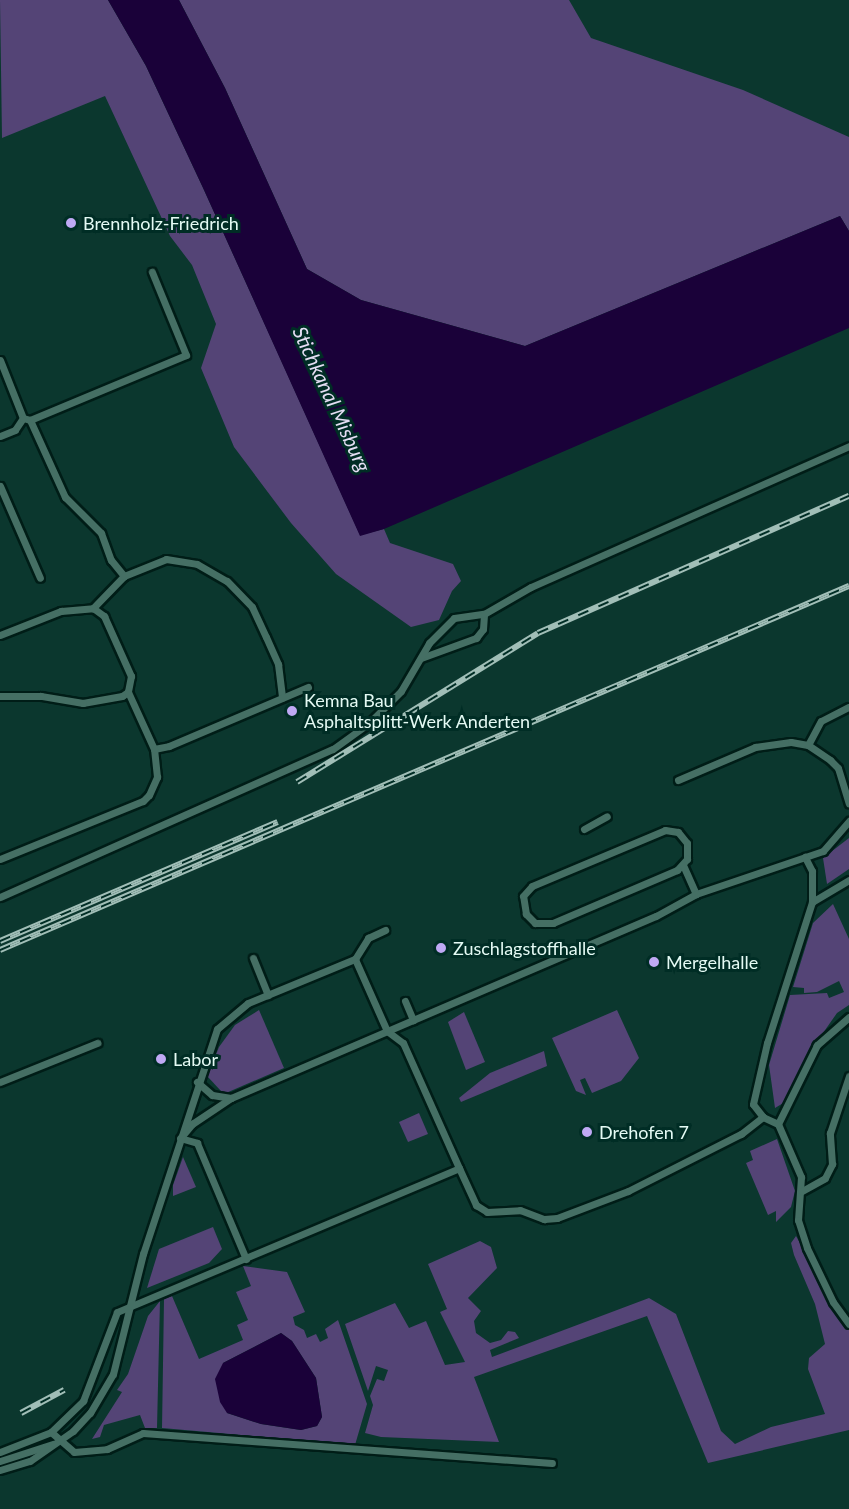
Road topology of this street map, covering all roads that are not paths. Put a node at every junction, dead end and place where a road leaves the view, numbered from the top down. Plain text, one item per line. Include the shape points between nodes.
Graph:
1 (152, 272) dead end
2 (0, 360) edge
3 (26, 419) junction
4 (0, 436) edge
5 (849, 446) edge
6 (0, 486) edge
7 (124, 576) junction
8 (40, 578) dead end
9 (93, 609) junction
10 (484, 614) junction
11 (0, 635) edge
12 (421, 658) junction
13 (308, 687) dead end
14 (128, 692) junction
15 (0, 696) edge
16 (282, 698) junction
17 (849, 707) edge
18 (808, 746) junction
19 (154, 749) junction
20 (678, 780) dead end
21 (849, 803) edge
22 (607, 816) dead end
23 (849, 821) edge
24 (584, 828) dead end
25 (805, 857) junction
26 (0, 858) edge
27 (683, 865) junction
28 (849, 880) edge
29 (696, 894) junction
30 (0, 897) edge
31 (812, 902) junction
32 (525, 911) junction
33 (516, 915) dead end
34 (385, 930) dead end
35 (253, 958) dead end
36 (355, 959) junction
37 (268, 995) junction
38 (405, 1001) dead end
39 (849, 1017) edge
40 (413, 1020) junction
41 (387, 1031) junction
42 (97, 1042) dead end
43 (849, 1076) edge
44 (0, 1082) edge
45 (197, 1082) junction
46 (231, 1098) junction
47 (763, 1117) junction
48 (778, 1124) junction
49 (180, 1138) junction
50 (459, 1168) junction
51 (802, 1191) junction
52 (246, 1259) junction
53 (131, 1307) junction
54 (849, 1324) edge
55 (51, 1432) junction
56 (58, 1442) junction
57 (0, 1452) edge
58 (0, 1461) edge
59 (552, 1463) dead end
60 (0, 1470) edge

1 - 3 lane via 186,355
2 - 3 lane
3 - 4 lane via 15,430
3 - 7 lane via 65,497 101,533 111,560
5 - 10 lane via 551,578
6 - 8 lane
7 - 9 lane
7 - 16 lane via 166,559 197,564 227,581 252,607 278,664
9 - 11 lane via 61,611
9 - 14 lane via 104,616 131,676
10 - 12 lane via 453,618 429,642
10 - 12 lane via 483,629 476,638
12 - 30 lane via 401,691 369,723 333,749
13 - 16 lane
14 - 15 lane via 72,704 41,696
14 - 19 lane
16 - 19 lane
17 - 18 lane via 821,721
18 - 20 lane via 775,741
18 - 21 lane via 838,768
19 - 26 lane via 157,777 143,801
22 - 24 lane
23 - 25 lane via 832,844
25 - 29 lane
25 - 31 lane via 812,871
27 - 29 lane
27 - 32 lane via 554,923 535,923
27 - 32 lane via 688,852 684,837 671,831 653,833 532,886 524,896
28 - 31 lane
29 - 40 lane via 657,916
31 - 47 lane via 758,1074 753,1104
32 - 33 lane
34 - 36 lane via 368,938
35 - 37 lane
36 - 37 lane
36 - 41 lane
37 - 45 lane via 232,1013 217,1029
38 - 40 lane
39 - 48 lane via 817,1045
40 - 41 lane
41 - 46 lane
41 - 50 lane via 403,1043
42 - 44 lane
43 - 51 lane via 830,1133 832,1164 825,1178
45 - 46 lane via 212,1095
45 - 49 lane
46 - 49 lane via 192,1124
47 - 48 lane
47 - 50 lane via 741,1134 628,1191 557,1218 544,1220 520,1210 487,1212 476,1205
48 - 51 lane via 801,1177
49 - 52 lane via 197,1143
49 - 53 lane via 143,1254
50 - 52 lane
51 - 54 lane via 798,1220 807,1248 833,1302
52 - 53 lane
53 - 55 lane via 117,1312 89,1393
53 - 56 lane via 121,1353 101,1396 90,1413
55 - 56 lane
55 - 57 lane
56 - 58 lane
56 - 59 lane via 74,1452 93,1451 143,1433
56 - 60 lane via 30,1461

